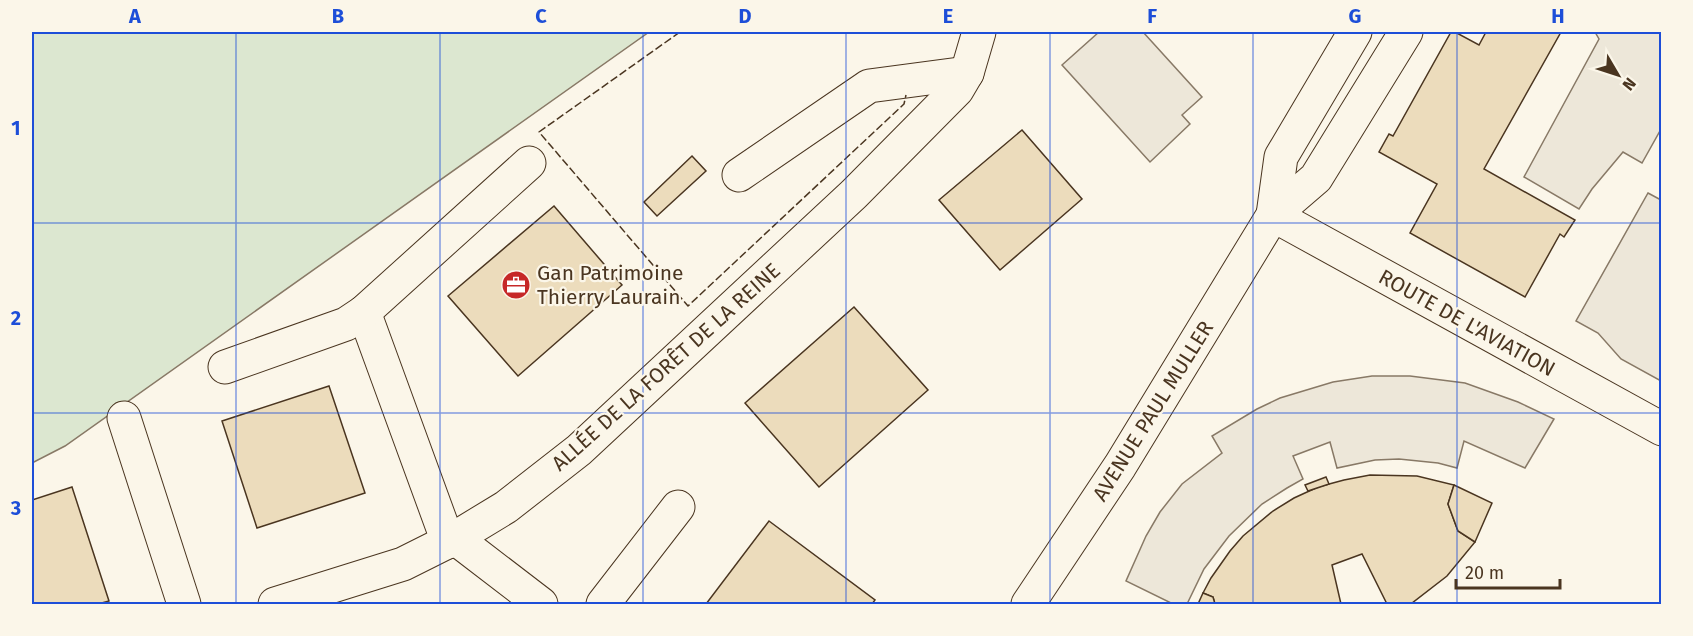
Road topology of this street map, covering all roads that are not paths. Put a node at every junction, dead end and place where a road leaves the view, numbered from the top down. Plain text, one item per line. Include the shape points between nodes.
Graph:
1 (979, 32) edge
2 (1355, 32) edge
3 (1406, 32) edge
4 (967, 73) junction
5 (529, 163) dead end
6 (739, 175) dead end
7 (1273, 215) junction
8 (364, 312) junction
9 (225, 367) dead end
10 (124, 418) dead end
11 (1662, 429) edge
12 (678, 507) dead end
13 (452, 540) junction
14 (184, 604) edge
15 (275, 604) edge
16 (541, 604) edge
17 (603, 604) edge
18 (1028, 604) edge

1 - 4 street, ALLÉE DE LA FORÊT DE LA REINE
2 - 7 street, AVENUE PAUL MULLER via 1281,157
3 - 7 street, AVENUE PAUL MULLER via 1316,178
4 - 6 street via 869,86
4 - 13 street, ALLÉE DE LA FORÊT DE LA REINE via 957,90 854,194 579,450 506,507
5 - 8 street
7 - 11 street, ROUTE DE L'AVIATION
7 - 18 street, AVENUE PAUL MULLER via 1120,466
8 - 9 street via 346,324
8 - 13 street
10 - 14 street
12 - 17 street
13 - 15 street, ALLÉE DE LA FORÊT DE LA REINE via 403,564
13 - 16 street

